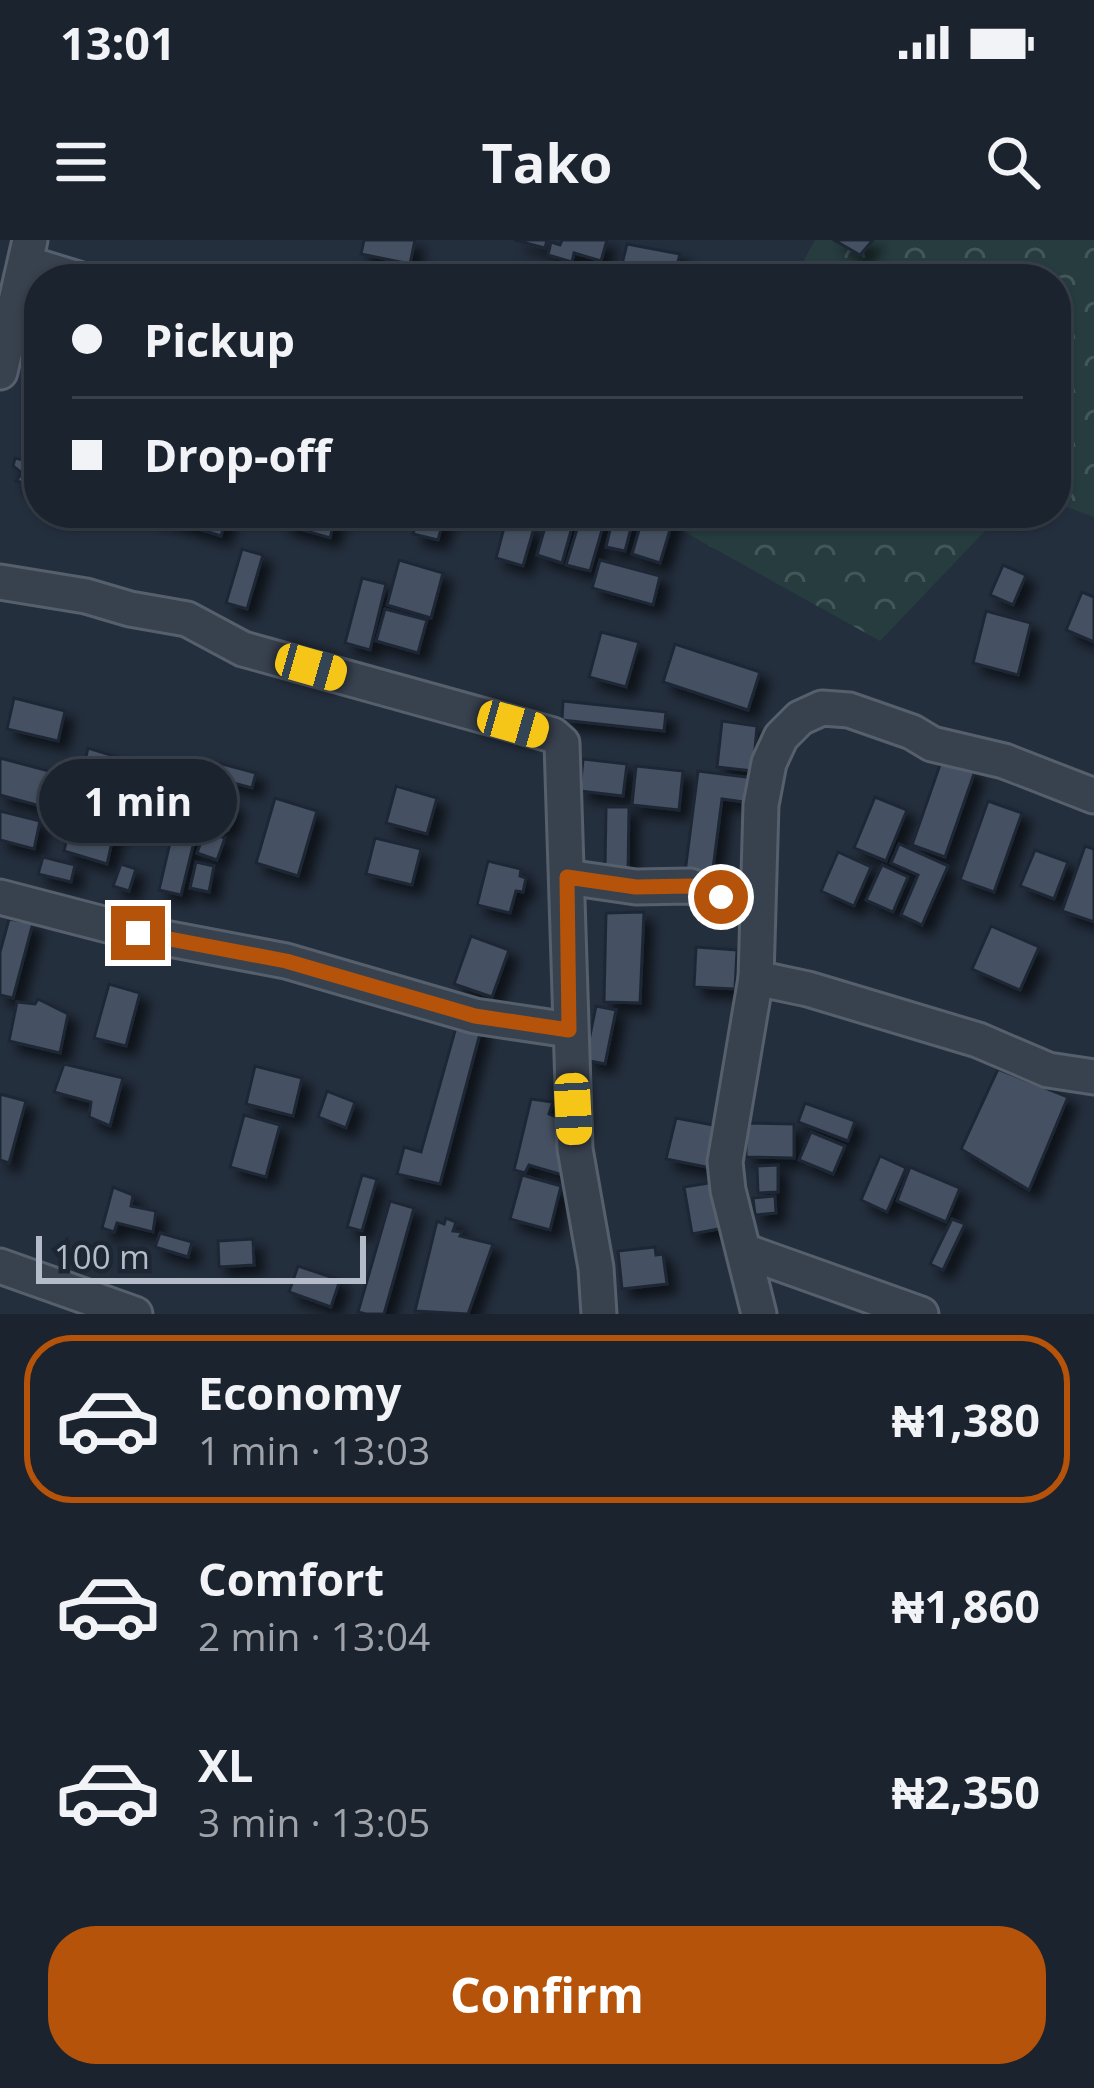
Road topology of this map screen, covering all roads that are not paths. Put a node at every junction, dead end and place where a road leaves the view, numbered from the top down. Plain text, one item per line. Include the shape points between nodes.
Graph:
1 (24, 269) edge
2 (0, 372) edge
3 (0, 582) edge
4 (1094, 796) edge
5 (567, 877) junction
6 (0, 897) edge
7 (721, 897) dead end
8 (756, 978) junction
9 (569, 1030) junction
10 (1091, 1066) edge
11 (747, 1252) junction
12 (0, 1266) edge
13 (135, 1314) edge
14 (599, 1314) edge
15 (759, 1314) edge
16 (922, 1314) edge

1 - 2 street
3 - 5 street via 187,619 243,649 553,735 562,743
4 - 8 street via 849,710 823,708 800,718 769,763 761,805
5 - 7 street via 690,886
5 - 9 street
6 - 9 street via 286,961 475,1016
8 - 10 street via 978,1040 1048,1070
8 - 11 street via 725,1162
9 - 14 street via 575,1149
11 - 15 street
11 - 16 street
12 - 13 street

